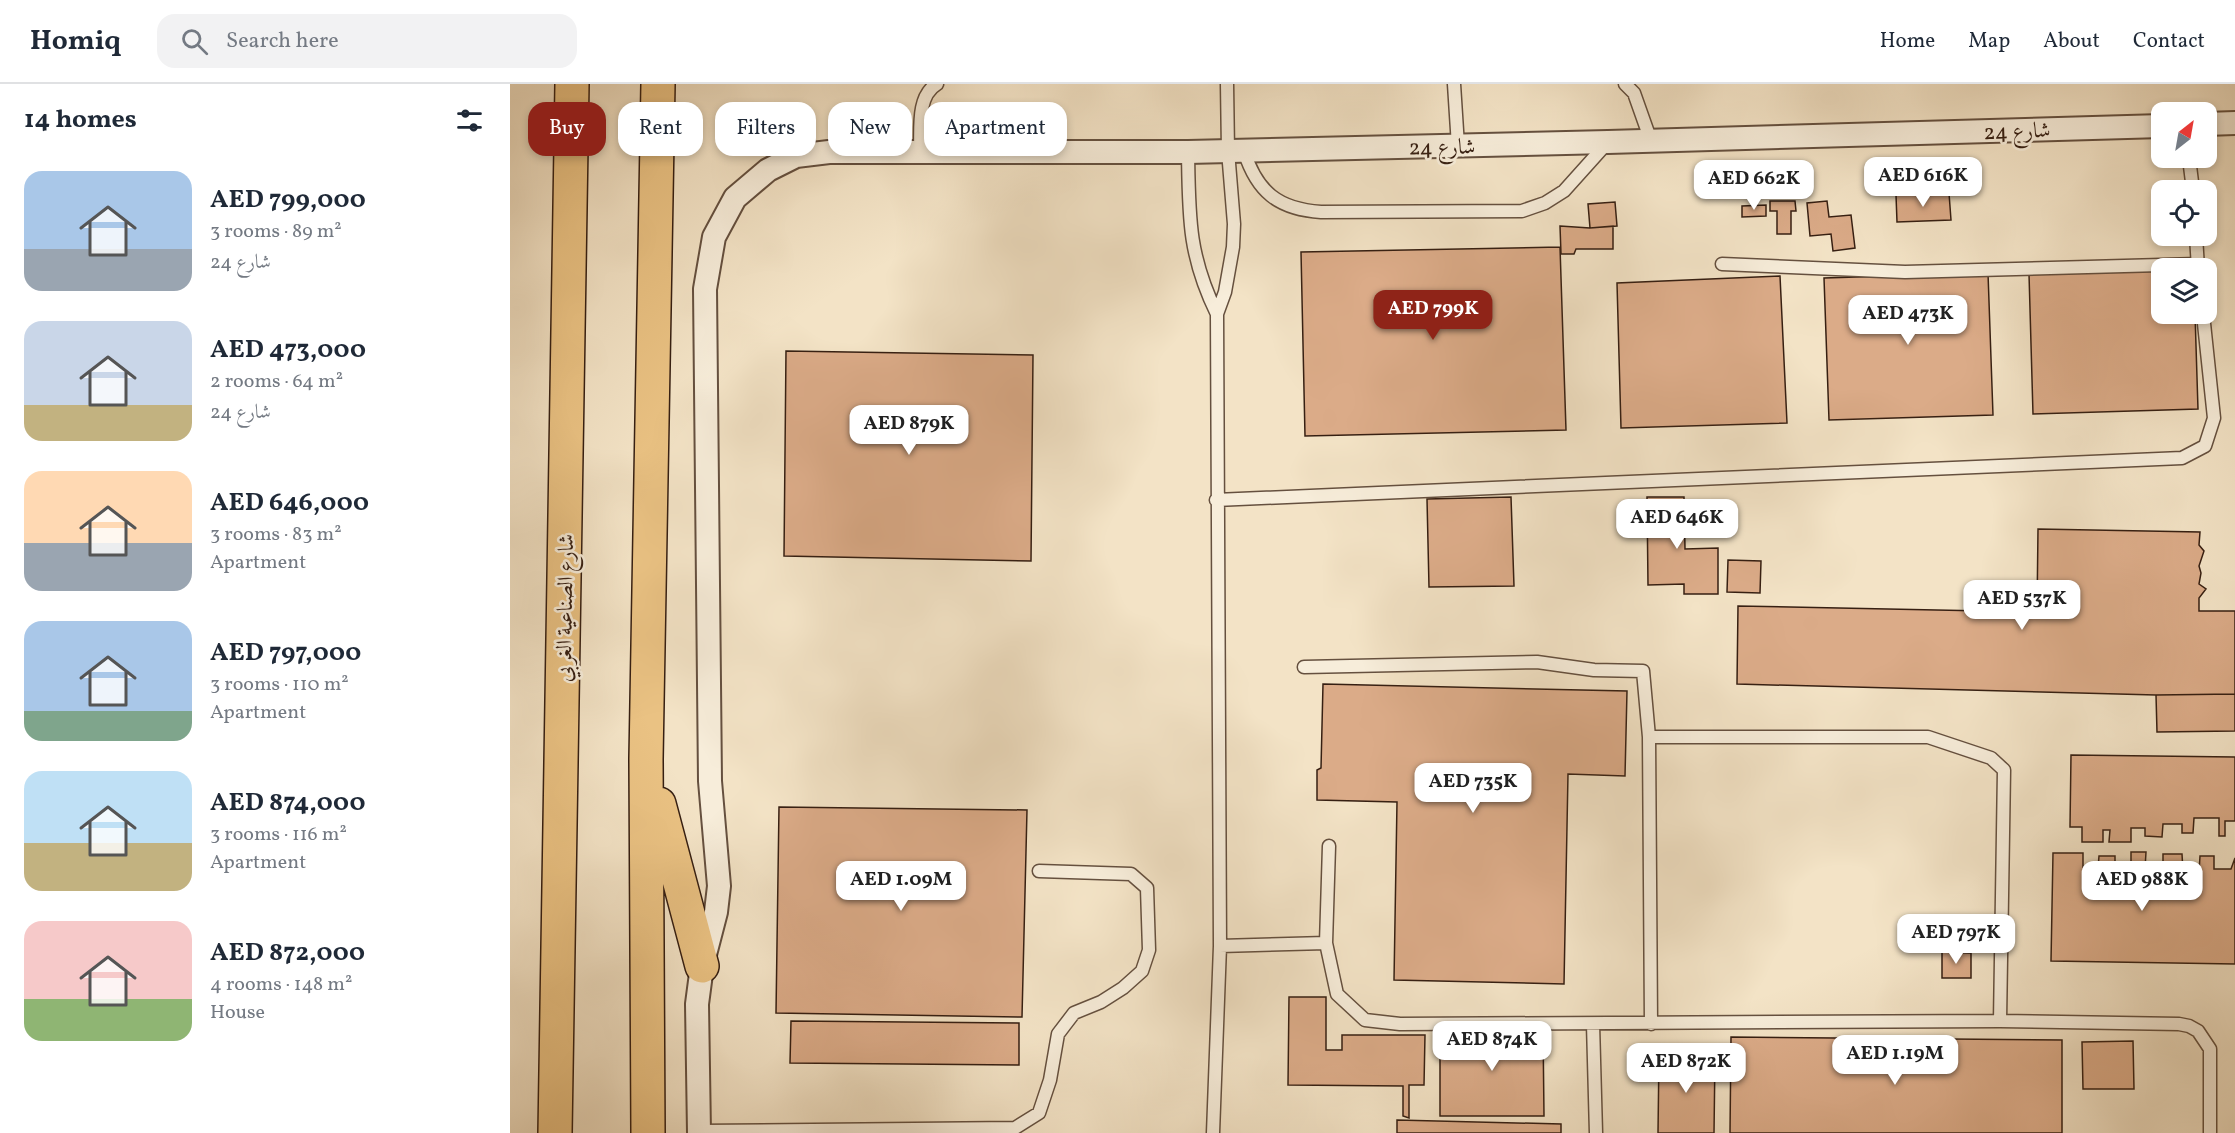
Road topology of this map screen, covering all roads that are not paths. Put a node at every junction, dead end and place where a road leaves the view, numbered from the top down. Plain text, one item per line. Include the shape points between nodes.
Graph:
1 (572, 84) edge
2 (658, 84) edge
3 (937, 84) edge
4 (1227, 84) edge
5 (1454, 84) edge
6 (1624, 84) edge
7 (2235, 123) edge
8 (2217, 124) edge
9 (2151, 126) edge
10 (1651, 141) junction
11 (1608, 142) junction
12 (1458, 146) junction
13 (1236, 151) junction
14 (920, 152) junction
15 (1188, 152) junction
16 (1722, 264) dead end
17 (2151, 267) edge
18 (1217, 314) junction
19 (2204, 324) edge
20 (1216, 500) junction
21 (1304, 668) dead end
22 (1648, 737) junction
23 (646, 759) junction
24 (1329, 846) dead end
25 (1039, 871) dead end
26 (1326, 943) junction
27 (1220, 946) junction
28 (702, 966) junction
29 (2000, 1021) junction
30 (1593, 1024) junction
31 (1651, 1024) junction
32 (699, 1132) edge
33 (555, 1133) edge
34 (648, 1133) edge
35 (1213, 1133) edge
36 (1596, 1133) edge
37 (2210, 1133) edge

1 - 33 main road, شارع الصناعية الغربي
2 - 23 main road
3 - 14 lane via 924,98
4 - 13 lane
5 - 12 lane
6 - 10 lane via 1634,93
7 - 8 street
9 - 10 street, شارع 24
10 - 11 street, شارع 24
11 - 12 street, شارع 24
11 - 13 lane via 1564,191 1522,211 1299,211 1263,189
12 - 13 street, شارع 24
13 - 15 street, شارع 24
13 - 18 lane via 1233,247
14 - 15 street, شارع 24
14 - 28 street, شارع 24 via 796,156 768,170 735,198 714,237 705,289 710,781 719,886
15 - 18 lane via 1192,245
16 - 17 lane via 1905,272
18 - 20 lane
19 - 20 lane via 2214,418 2205,446 2182,458
20 - 27 lane
21 - 22 lane via 1537,662 1594,670 1642,671
22 - 29 lane via 1928,737 1991,758 2004,770
22 - 31 lane
23 - 28 main road
23 - 34 main road
24 - 26 lane
25 - 32 lane via 1131,874 1147,888 1149,950 1142,971 1109,997 1074,1013 1058,1034 1039,1113 1015,1128
26 - 27 lane
26 - 30 lane via 1336,994 1365,1020 1400,1024
27 - 35 lane
28 - 32 street via 697,1004
29 - 31 lane
29 - 37 lane via 2189,1026 2198,1031 2210,1048
30 - 31 lane
30 - 36 lane

